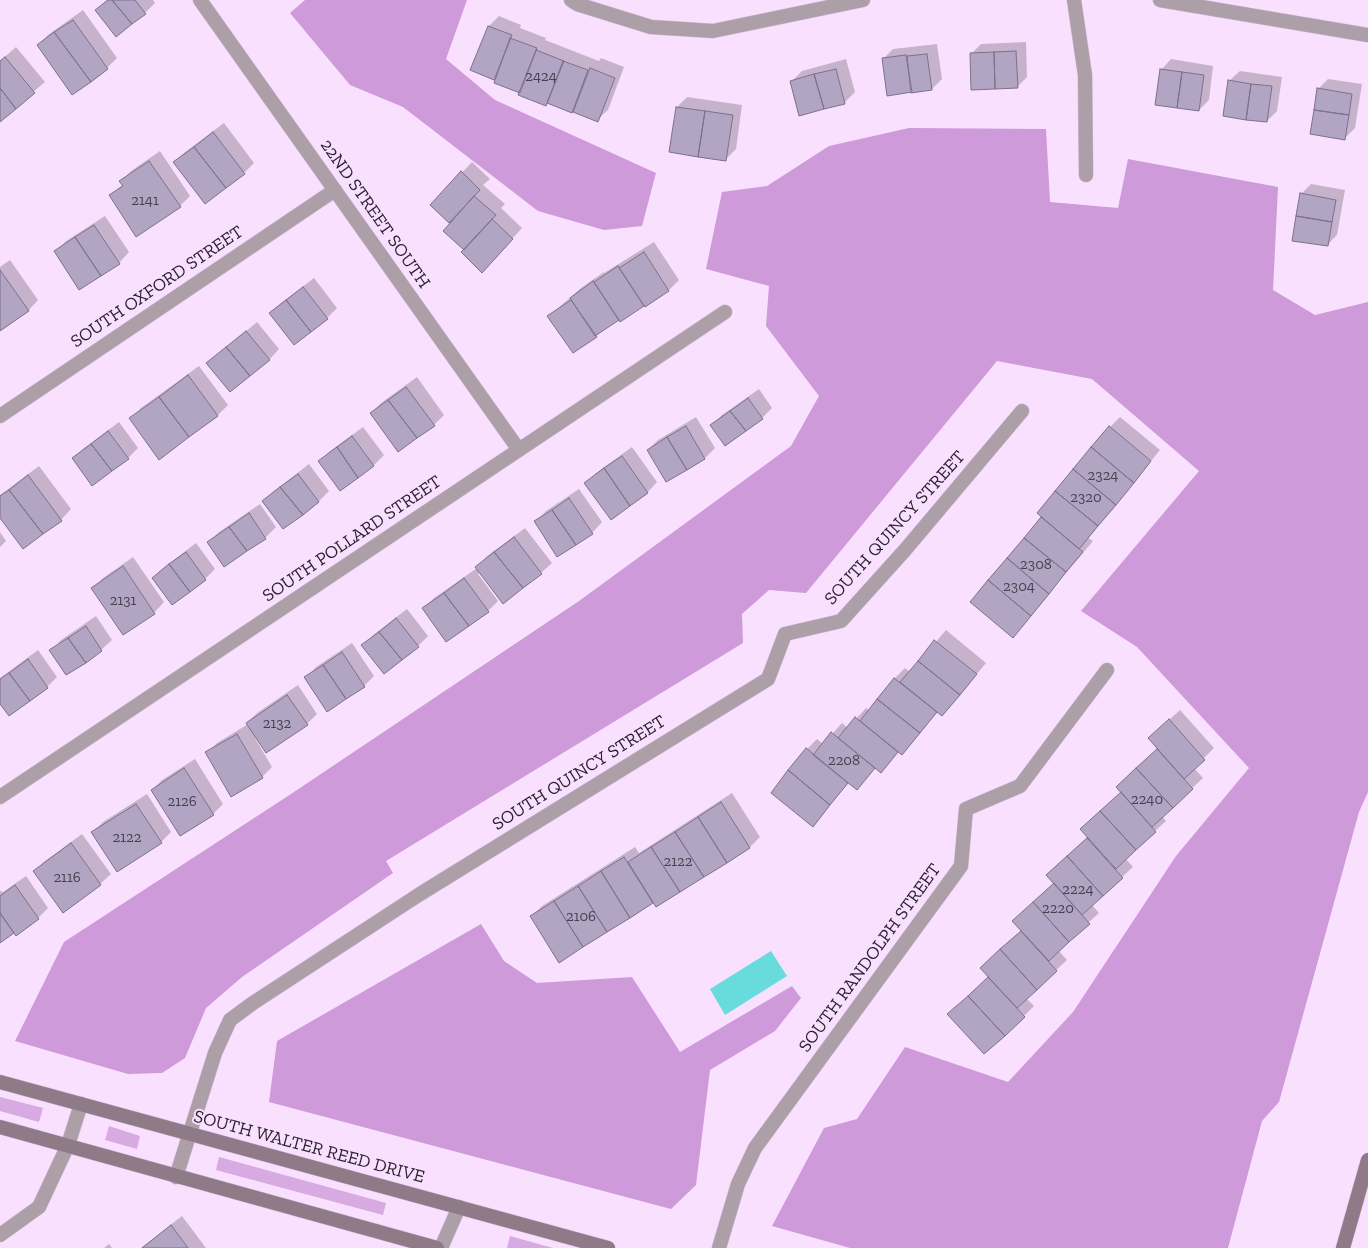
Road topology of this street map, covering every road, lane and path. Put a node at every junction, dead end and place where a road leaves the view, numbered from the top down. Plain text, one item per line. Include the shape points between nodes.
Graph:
1 (200, 0) edge
2 (570, 0) edge
3 (863, 0) edge
4 (1074, 0) edge
5 (1160, 0) edge
6 (1368, 34) edge
7 (1086, 175) dead end
8 (334, 190) junction
9 (725, 312) dead end
10 (1022, 410) dead end
11 (0, 416) edge
12 (519, 450) junction
13 (1107, 670) dead end
14 (0, 796) edge
15 (0, 1082) edge
16 (81, 1104) junction
17 (0, 1127) edge
18 (190, 1134) junction
19 (68, 1145) junction
20 (1368, 1160) edge
21 (176, 1177) junction
22 (459, 1208) junction
23 (0, 1235) edge
24 (439, 1248) edge
25 (608, 1248) edge
26 (719, 1248) edge
27 (1343, 1248) edge

1 - 8 street, 22ND STREET SOUTH
2 - 3 street via 651,27 713,31
4 - 7 street via 1085,75
5 - 6 street
8 - 11 street, SOUTH OXFORD STREET
8 - 12 street, 22ND STREET SOUTH
9 - 12 street, SOUTH POLLARD STREET
10 - 18 street, SOUTH QUINCY STREET via 906,550 842,621 784,634 768,679 420,894 230,1020 215,1053
12 - 14 street, SOUTH POLLARD STREET
13 - 26 street, SOUTH RANDOLPH STREET via 1020,786 966,809 961,866 755,1148 738,1184
15 - 16 main road, SOUTH WALTER REED DRIVE
16 - 18 main road, SOUTH WALTER REED DRIVE
16 - 19 street
17 - 19 main road
18 - 21 street, SOUTH QUINCY STREET
18 - 22 main road, SOUTH WALTER REED DRIVE
19 - 21 main road
19 - 23 street via 39,1207
20 - 27 main road
21 - 24 main road
22 - 24 street
22 - 25 main road, SOUTH WALTER REED DRIVE

